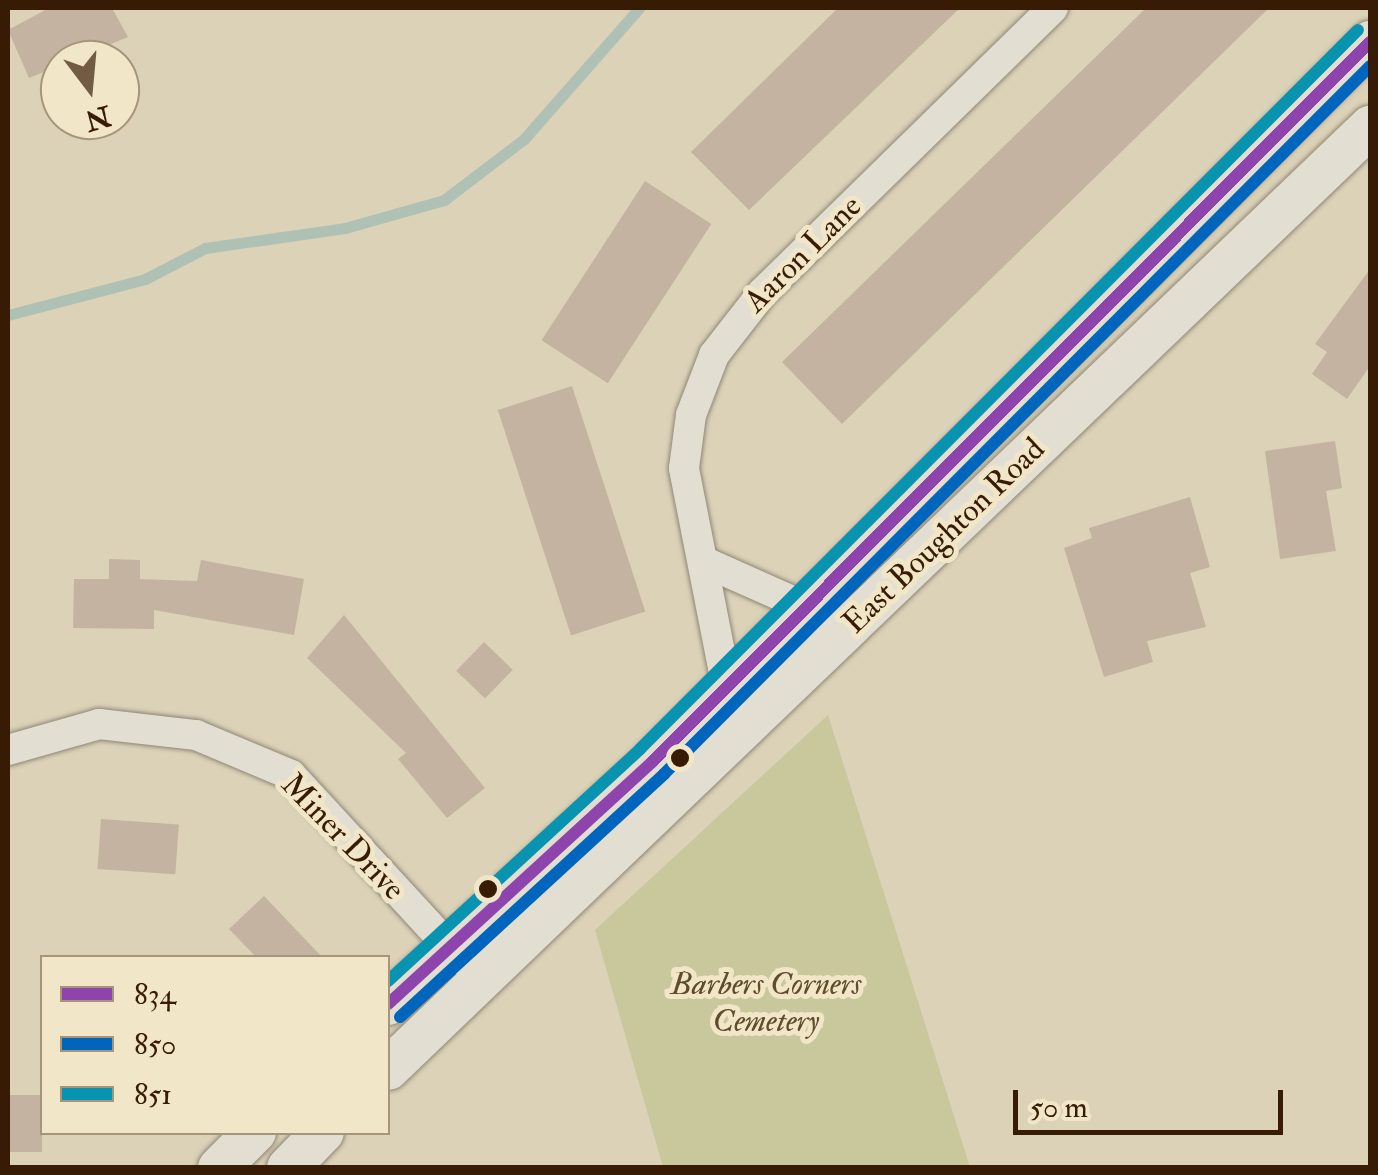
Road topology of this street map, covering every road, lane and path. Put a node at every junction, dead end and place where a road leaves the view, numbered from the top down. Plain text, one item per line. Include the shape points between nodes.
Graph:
1 (1053, 8) edge
2 (1370, 42) edge
3 (1370, 126) edge
4 (708, 563) junction
5 (808, 608) junction
6 (728, 688) junction
7 (8, 750) edge
8 (447, 946) junction
9 (478, 979) junction
10 (390, 1002) edge
11 (390, 1067) edge
12 (252, 1135) edge
13 (320, 1135) edge
14 (219, 1168) edge
15 (288, 1168) edge

1 - 4 street, Aaron Lane via 763,292 714,354 692,416 684,468
2 - 5 main road, East Boughton Road
3 - 9 main road, East Boughton Road
4 - 5 street
4 - 6 street, Aaron Lane
5 - 6 main road, East Boughton Road
6 - 8 main road, East Boughton Road
7 - 8 street, Miner Drive via 99,724 196,734 291,775
8 - 9 street, Miner Drive
8 - 10 main road, East Boughton Road
9 - 11 main road, East Boughton Road
12 - 14 main road
13 - 15 main road

